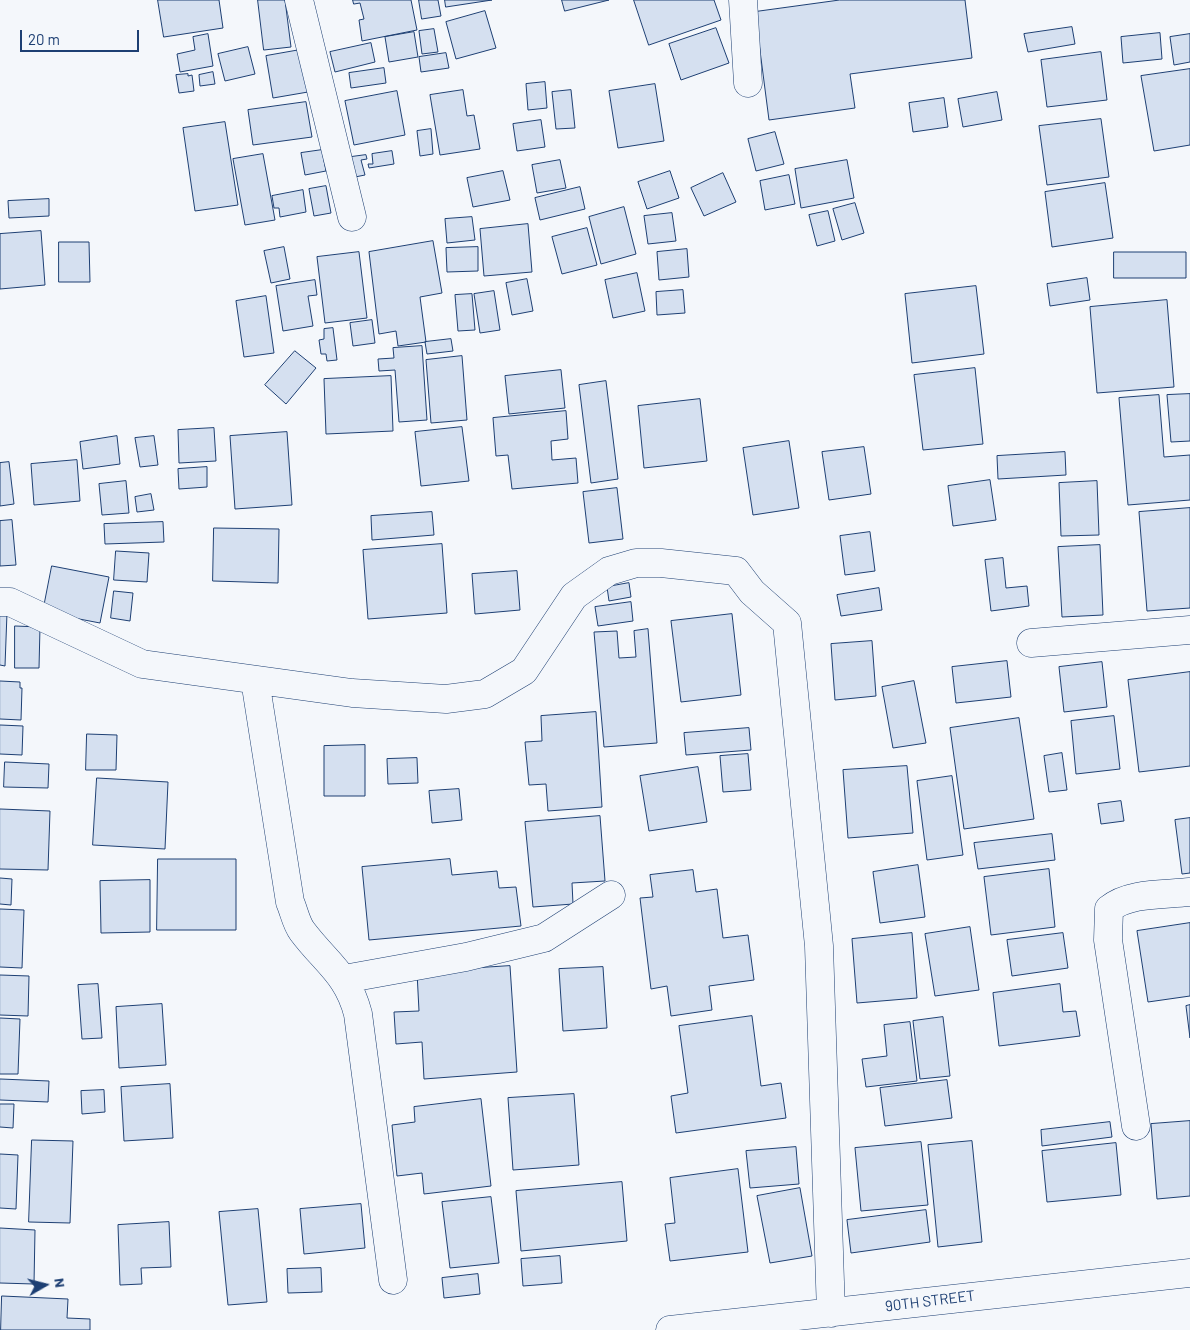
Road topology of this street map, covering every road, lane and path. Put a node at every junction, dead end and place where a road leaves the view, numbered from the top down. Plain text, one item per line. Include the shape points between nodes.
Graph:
1 (300, 0) edge
2 (743, 0) edge
3 (748, 83) dead end
4 (352, 217) dead end
5 (0, 602) edge
6 (1190, 630) edge
7 (1031, 643) dead end
8 (255, 680) junction
9 (1190, 892) edge
10 (611, 895) dead end
11 (344, 979) junction
12 (1136, 1126) dead end
13 (1190, 1273) edge
14 (394, 1280) dead end
15 (843, 1318) edge
16 (670, 1330) edge

1 - 4 street
2 - 3 street
5 - 8 street via 10,602 142,664
6 - 7 street
8 - 11 street via 290,902 301,930
8 - 15 street via 352,693 446,699 485,694 524,671 574,596 609,571 636,563 736,571 752,592 787,623 819,946
9 - 12 street via 1129,899 1117,902 1109,909 1108,940
10 - 11 street via 544,938 466,957
11 - 14 street via 358,1014
13 - 15 street, 90TH STREET
15 - 16 street, 90TH STREET

